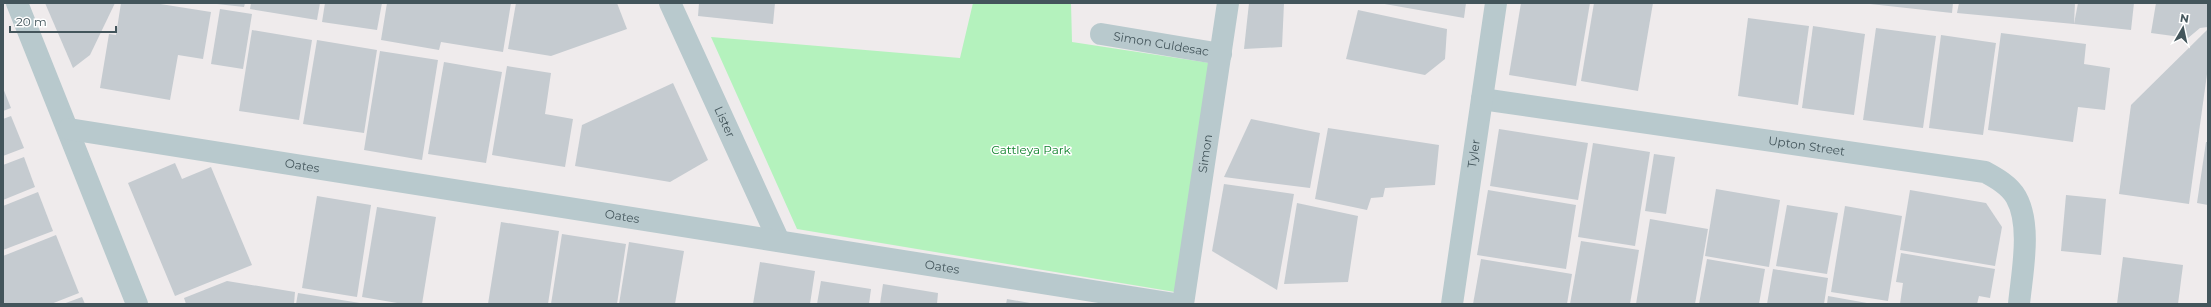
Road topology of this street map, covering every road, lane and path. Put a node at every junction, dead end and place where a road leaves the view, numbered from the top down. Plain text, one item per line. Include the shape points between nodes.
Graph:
1 (17, 3) edge
2 (670, 3) edge
3 (1228, 3) edge
4 (1496, 3) edge
5 (1101, 34) dead end
6 (1221, 54) junction
7 (1482, 99) junction
8 (69, 129) junction
9 (779, 241) junction
10 (137, 304) edge
11 (1175, 304) edge
12 (1183, 304) edge
13 (1452, 304) edge
14 (2019, 304) edge

1 - 8 street
2 - 9 street, Lister
3 - 6 street, Simon
4 - 7 street, Tyler
5 - 6 street, Simon Culdesac
6 - 12 street, Simon
7 - 13 street, Tyler
7 - 14 street, Upton Street via 1984,172 2001,182 2016,197 2022,216 2025,238
8 - 9 street, Oates
8 - 10 street
9 - 11 street, Oates

